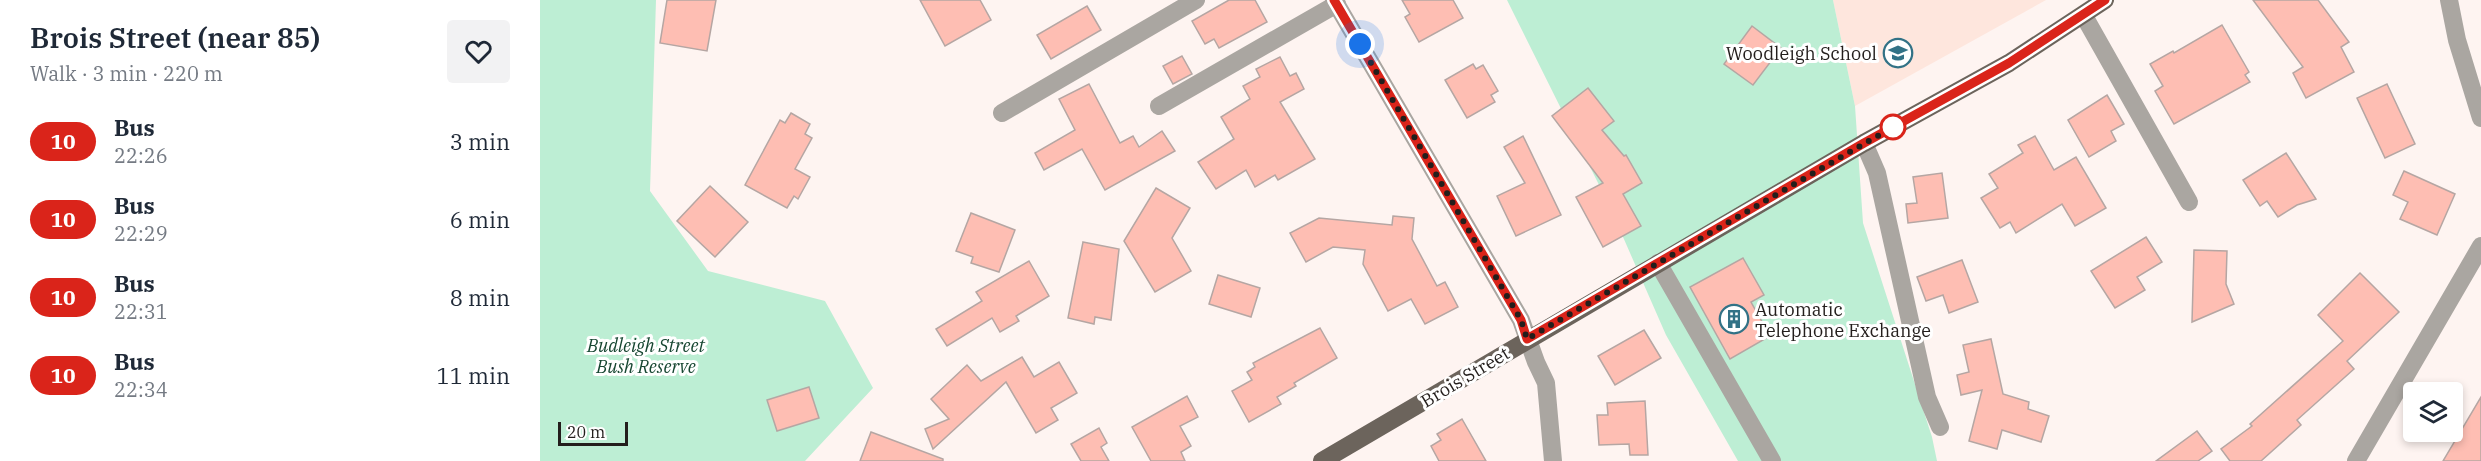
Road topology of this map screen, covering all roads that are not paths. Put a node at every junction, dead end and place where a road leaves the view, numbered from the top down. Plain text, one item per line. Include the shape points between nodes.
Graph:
1 (1197, 0) edge
2 (2105, 0) edge
3 (2449, 0) edge
4 (1336, 2) edge
5 (2084, 16) junction
6 (1159, 106) dead end
7 (1002, 113) dead end
8 (2481, 118) edge
9 (1864, 143) junction
10 (2188, 202) dead end
11 (2481, 246) edge
12 (1658, 263) junction
13 (1527, 339) junction
14 (1940, 426) dead end
15 (1322, 461) edge
16 (1553, 461) edge
17 (1772, 461) edge
18 (2356, 461) edge

1 - 7 street
2 - 5 main road, Brois Street
3 - 8 street
4 - 6 street
4 - 13 street via 1521,320
5 - 9 main road, Brois Street via 2009,63
5 - 10 street
9 - 12 main road, Brois Street
9 - 14 street via 1877,173 1927,397
11 - 18 street
12 - 13 main road, Brois Street
12 - 17 street
13 - 15 main road, Brois Street
13 - 16 street via 1546,383

